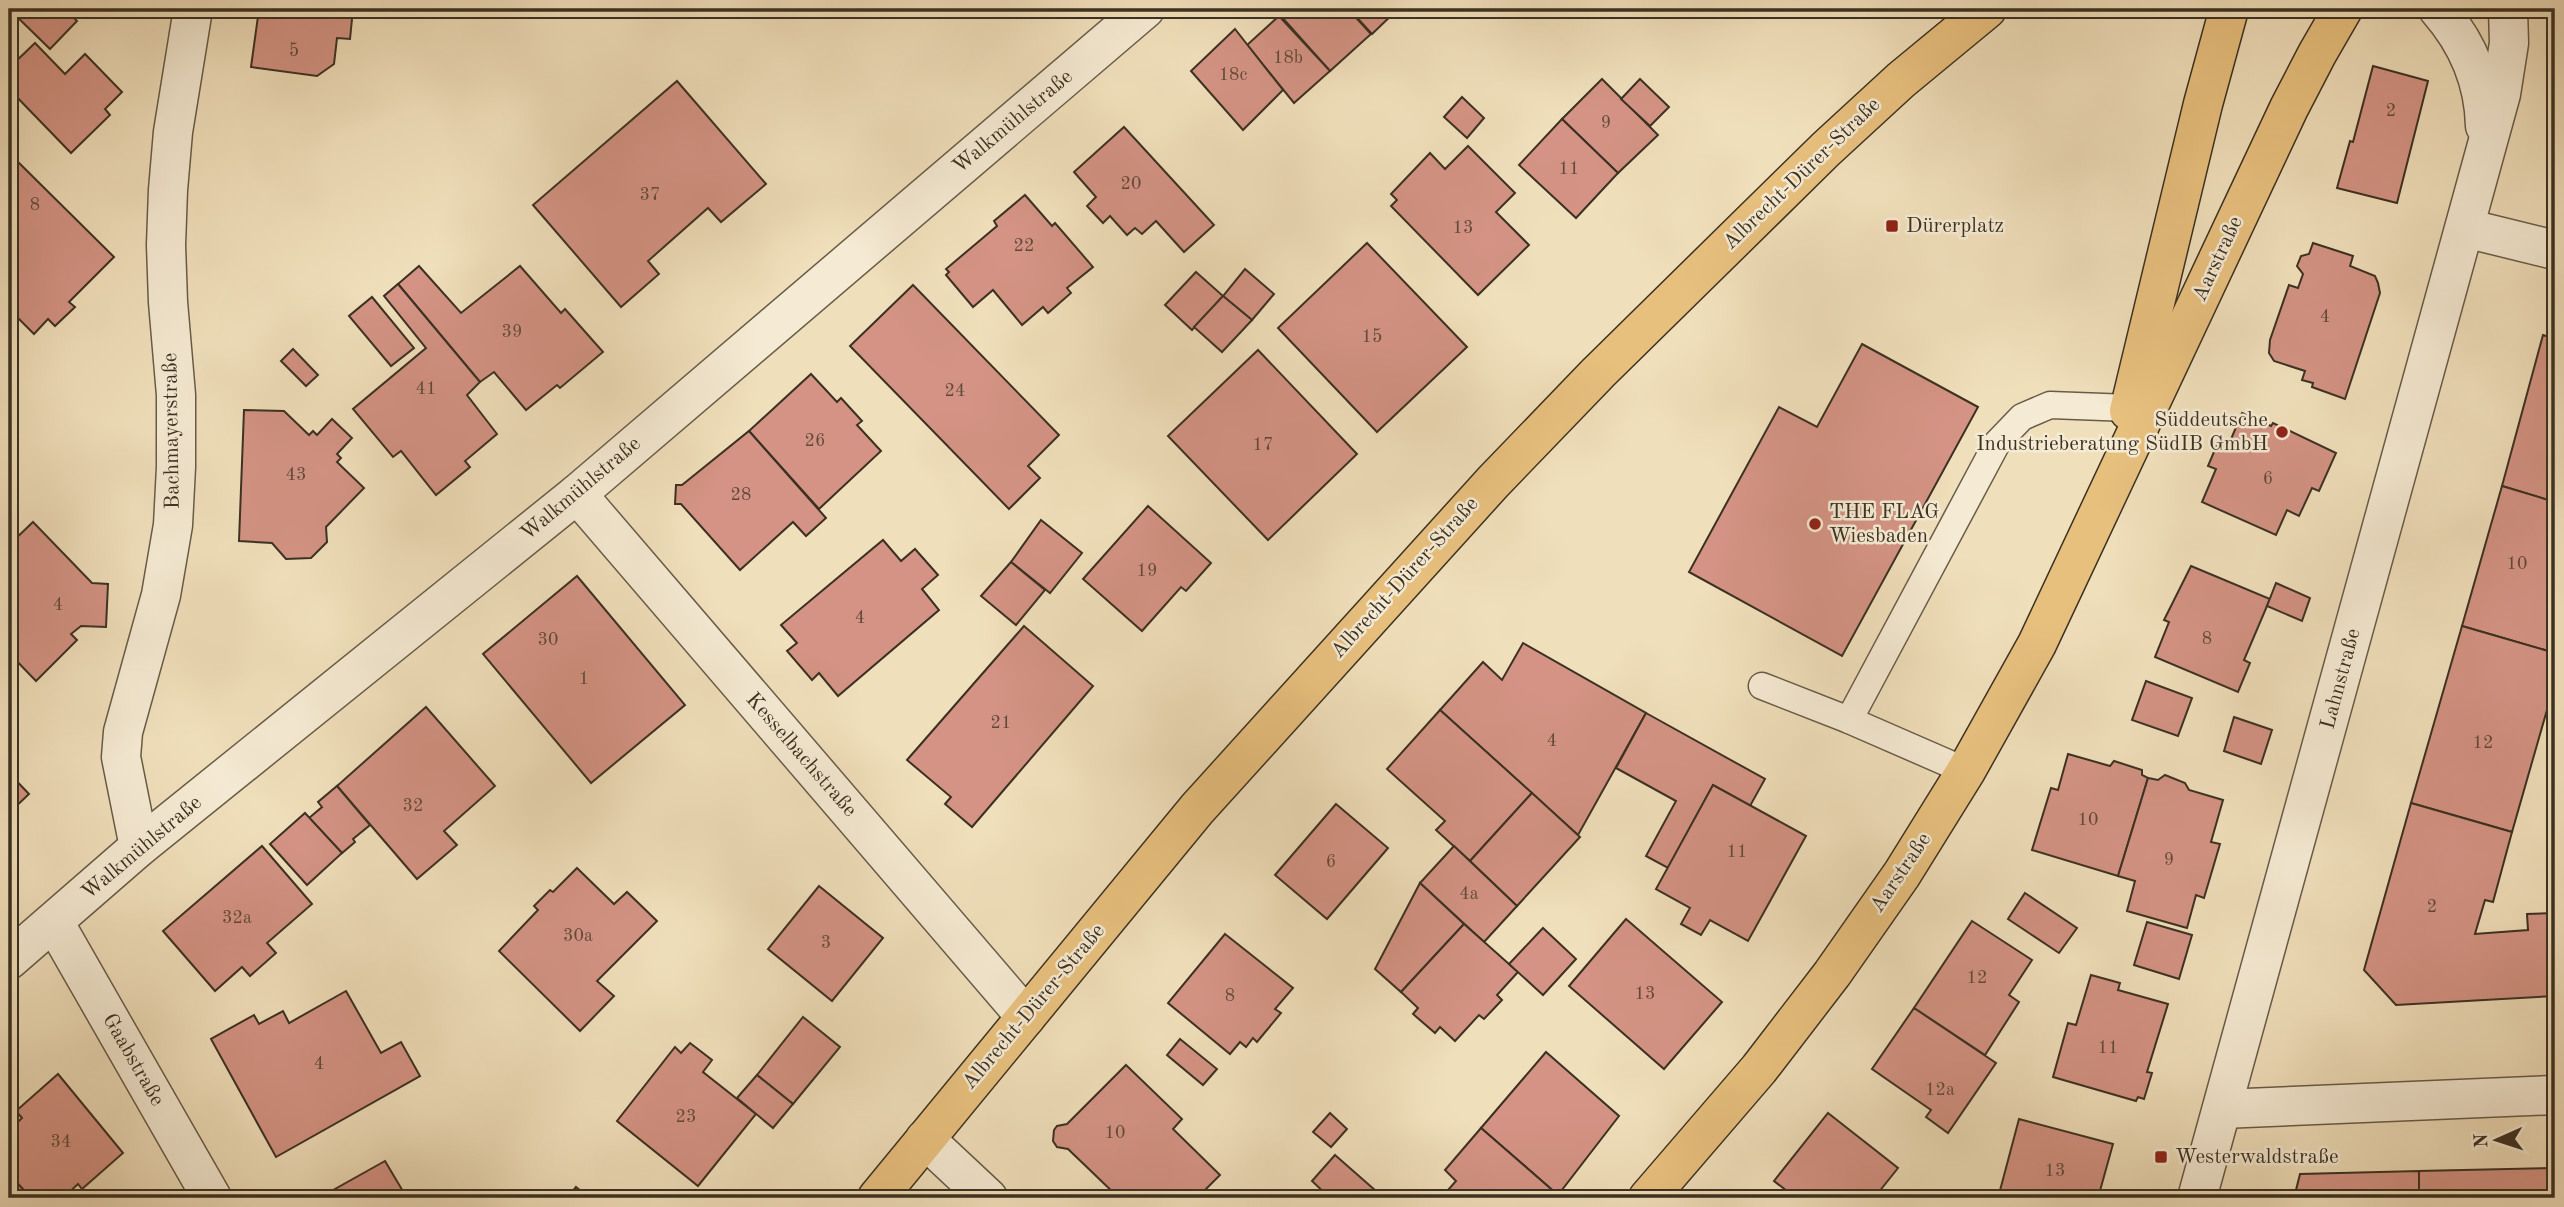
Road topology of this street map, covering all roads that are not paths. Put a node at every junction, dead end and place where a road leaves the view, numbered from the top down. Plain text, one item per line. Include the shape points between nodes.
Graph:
1 (193, 9) edge
2 (1145, 9) edge
3 (1987, 9) edge
4 (2229, 9) edge
5 (2343, 9) edge
6 (2438, 9) edge
7 (2508, 9) edge
8 (2482, 159) junction
9 (2465, 228) junction
10 (2555, 250) edge
11 (2130, 408) junction
12 (577, 494) junction
13 (2100, 513) junction
14 (1762, 686) dead end
15 (1849, 720) junction
16 (1966, 771) junction
17 (139, 847) junction
18 (54, 922) junction
19 (9, 960) edge
20 (1026, 1017) junction
21 (2555, 1095) edge
22 (2222, 1109) junction
23 (925, 1139) junction
24 (212, 1198) edge
25 (877, 1198) edge
26 (988, 1198) edge
27 (1648, 1198) edge
28 (2197, 1198) edge

1 - 17 street, Bachmayerstraße via 173,132 167,204 176,395 173,525 162,595 123,732 121,757
2 - 12 street, Walkmühlstraße
3 - 20 main road, Albrecht-Dürer-Straße via 1826,149 1493,482 1206,799
4 - 11 main road, Aarstraße
5 - 13 main road, Aarstraße via 2269,150
6 - 8 street, Lahnstraße via 2456,30 2476,71 2485,115
7 - 8 street, Lahnstraße via 2506,68
8 - 9 street, Lahnstraße
9 - 10 street
9 - 22 street, Lahnstraße
11 - 13 main road, Aarstraße
11 - 15 lane via 2050,405 2022,417 1997,443
12 - 17 street, Walkmühlstraße
12 - 20 street, Kesselbachstraße
13 - 16 main road, Aarstraße via 2037,644
14 - 15 lane
15 - 16 lane
16 - 27 main road, Aarstraße via 1832,974 1759,1069
17 - 18 street, Walkmühlstraße
18 - 19 street, Walkmühlstraße
18 - 24 street, Gaabstraße
20 - 23 main road, Albrecht-Dürer-Straße
21 - 22 street
22 - 28 street, Lahnstraße
23 - 25 main road, Albrecht-Dürer-Straße
23 - 26 street

